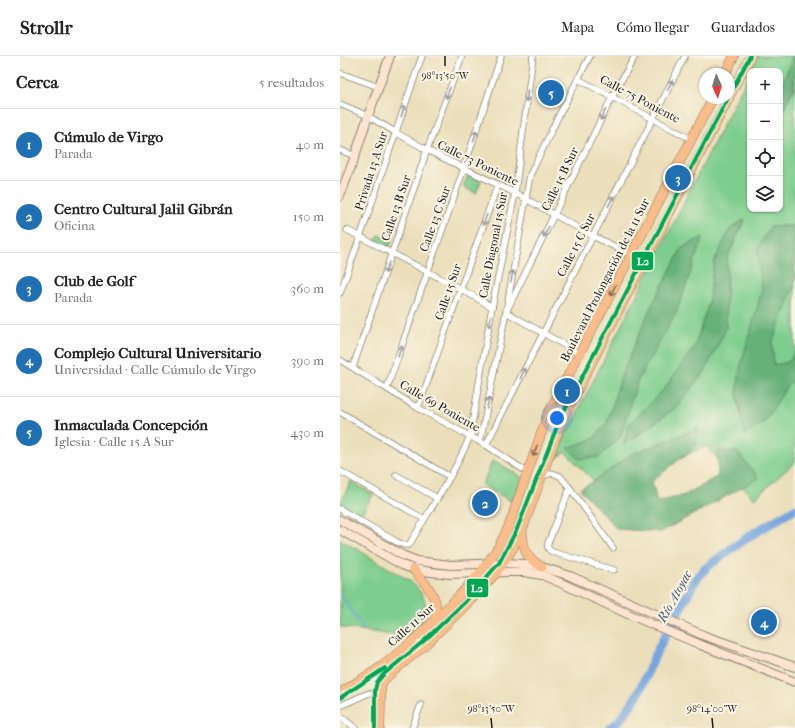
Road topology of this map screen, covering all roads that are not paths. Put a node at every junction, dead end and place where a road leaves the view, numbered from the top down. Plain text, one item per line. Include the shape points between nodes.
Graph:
1 (390, 56) edge
2 (422, 56) edge
3 (462, 56) edge
4 (501, 56) edge
5 (590, 56) edge
6 (635, 56) edge
7 (685, 56) edge
8 (734, 56) edge
9 (751, 56) edge
10 (532, 57) edge
11 (728, 68) edge
12 (340, 73) edge
13 (578, 78) junction
14 (379, 87) junction
15 (735, 87) edge
16 (612, 97) junction
17 (340, 104) edge
18 (709, 104) edge
19 (726, 104) edge
20 (368, 116) junction
21 (653, 119) junction
22 (395, 132) junction
23 (691, 139) junction
24 (340, 150) edge
25 (427, 150) junction
26 (355, 156) junction
27 (464, 168) junction
28 (498, 184) junction
29 (342, 186) edge
30 (516, 193) junction
31 (340, 196) edge
32 (525, 198) junction
33 (554, 215) junction
34 (348, 230) dead end
35 (593, 236) junction
36 (361, 238) junction
37 (392, 254) junction
38 (631, 256) junction
39 (644, 261) junction
40 (427, 272) junction
41 (461, 289) junction
42 (340, 293) edge
43 (492, 307) junction
44 (506, 312) junction
45 (543, 334) junction
46 (580, 354) junction
47 (340, 360) edge
48 (353, 367) junction
49 (387, 388) junction
50 (418, 408) junction
51 (340, 412) edge
52 (470, 436) junction
53 (480, 442) junction
54 (486, 445) junction
55 (340, 471) edge
56 (527, 472) junction
57 (396, 475) dead end
58 (450, 477) junction
59 (541, 478) junction
60 (570, 488) junction
61 (437, 498) junction
62 (340, 509) edge
63 (424, 519) junction
64 (340, 520) edge
65 (340, 530) edge
66 (522, 530) junction
67 (613, 548) dead end
68 (488, 563) junction
69 (504, 563) junction
70 (542, 566) junction
71 (413, 569) junction
72 (614, 570) dead end
73 (481, 572) junction
74 (497, 572) junction
75 (459, 596) junction
76 (469, 602) junction
77 (435, 620) junction
78 (795, 668) edge
79 (795, 682) edge
80 (340, 693) edge
81 (369, 693) dead end
82 (421, 705) dead end
83 (340, 706) edge
84 (340, 716) edge
85 (355, 728) edge
86 (380, 728) edge
87 (412, 728) edge

1 - 14 main road
22 -> 2 street, Privada 13 A Sur
3 -> 25 street, Calle 13 B Sur
27 -> 4 street, Calle 13 C Sur
5 - 13 street, Calle Diagonal 15 Sur
6 - 16 street, Calle 15 B Sur
21 -> 7 street, Calle 15 C Sur
8 - 11 main road
9 - 15 main road
10 -> 30 street, Calle Diagonal 15 Sur
12 - 14 street
13 - 16 street, Calle 75 Poniente
13 - 32 street, Calle Diagonal 15 Sur via 530,175
14 - 20 main road
16 - 21 street, Calle 75 Poniente
16 -> 33 street, Calle 15 B Sur
17 - 20 street, Calle 73 Poniente
18 - 23 main road, Boulevard Prolongación de la 11 Sur
19 - 39 main road
20 - 22 street, Calle 73 Poniente
20 - 26 main road
21 - 23 street, Calle 75 Poniente
35 -> 21 street, Calle 15 C Sur
22 - 25 street, Calle 73 Poniente
22 - 36 street, Privada 13 A Sur
23 - 38 main road, Boulevard Prolongación de la 11 Sur
24 - 26 street
25 - 27 street, Calle 73 Poniente
25 - 37 street, Calle 13 B Sur
26 - 29 main road
27 - 28 street, Calle 73 Poniente
27 - 40 street, Calle 13 C Sur
28 - 30 street, Calle 73 Poniente
28 -> 41 street, Calle 15 Sur
29 - 31 main road
30 - 32 street, Calle 73 Poniente
30 - 43 street, Calle Diagonal 15 Sur
32 - 33 street, Calle 73 Poniente
44 -> 32 street, Calle Diagonal 15 Sur
33 - 35 street, Calle 73 Poniente
33 -> 44 street, Calle 15 B Sur
34 - 36 street
35 - 38 street, Calle 73 Poniente
35 - 45 street, Calle 15 C Sur
36 - 37 street
36 - 42 street, Privada 13 A Sur
37 - 40 street
37 -> 48 street, Calle 13 B Sur
38 - 39 street, Calle 73 Poniente
38 -> 46 main road, Boulevard Prolongación de la 11 Sur
39 - 59 main road via 562,420
40 - 41 street
49 -> 40 street, Calle 13 C Sur
41 - 43 street
41 - 50 street, Calle 15 Sur
43 -> 52 street, Calle Diagonal 15 Sur
44 - 45 street
53 -> 44 street, Calle Diagonal 15 Sur
45 - 46 street
54 -> 45 street, Calle 15 C Sur
46 -> 56 main road, Boulevard Prolongación de la 11 Sur via 548,414
47 - 48 street, Calle 69 Poniente
48 - 49 street, Calle 69 Poniente
49 - 50 street, Calle 69 Poniente
50 - 52 street, Calle 69 Poniente
51 - 58 street
52 - 53 street, Calle 69 Poniente
52 - 58 street, Calle Diagonal 15 Sur
53 - 54 street, Calle 69 Poniente
54 - 56 street, Calle 69 Poniente
55 - 63 street
56 - 68 main road, Boulevard Prolongación de la 11 Sur via 508,526
57 - 61 street
58 - 61 street, Calle Diagonal 15 Sur
59 - 60 street via 552,473 557,474
59 - 66 main road
60 - 67 street
60 - 72 street via 548,544 549,550
61 - 63 street, Calle Diagonal 15 Sur
62 - 63 street, Calle Diagonal 15 Sur via 404,545 409,545
64 - 68 main road via 416,561 450,565
65 - 71 main road
66 - 69 main road
66 - 70 main road via 525,551
68 - 69 main road
68 - 73 main road, Calle 11 Sur
69 - 70 main road
69 - 74 main road, Calle 11 Sur
70 - 78 main road via 705,636
71 - 73 main road via 450,574
71 - 77 main road via 433,595 436,606
73 - 74 main road
73 - 75 main road, Calle 11 Sur
74 - 76 main road, Calle 11 Sur
74 - 79 main road via 524,572 561,583 701,645
75 - 76 main road
75 - 77 main road, Calle 11 Sur
76 - 86 main road, Calle 11 Sur via 383,681 380,687
77 - 80 main road, Calle 11 Sur via 380,667
81 - 83 street
82 - 87 street
84 - 85 street

